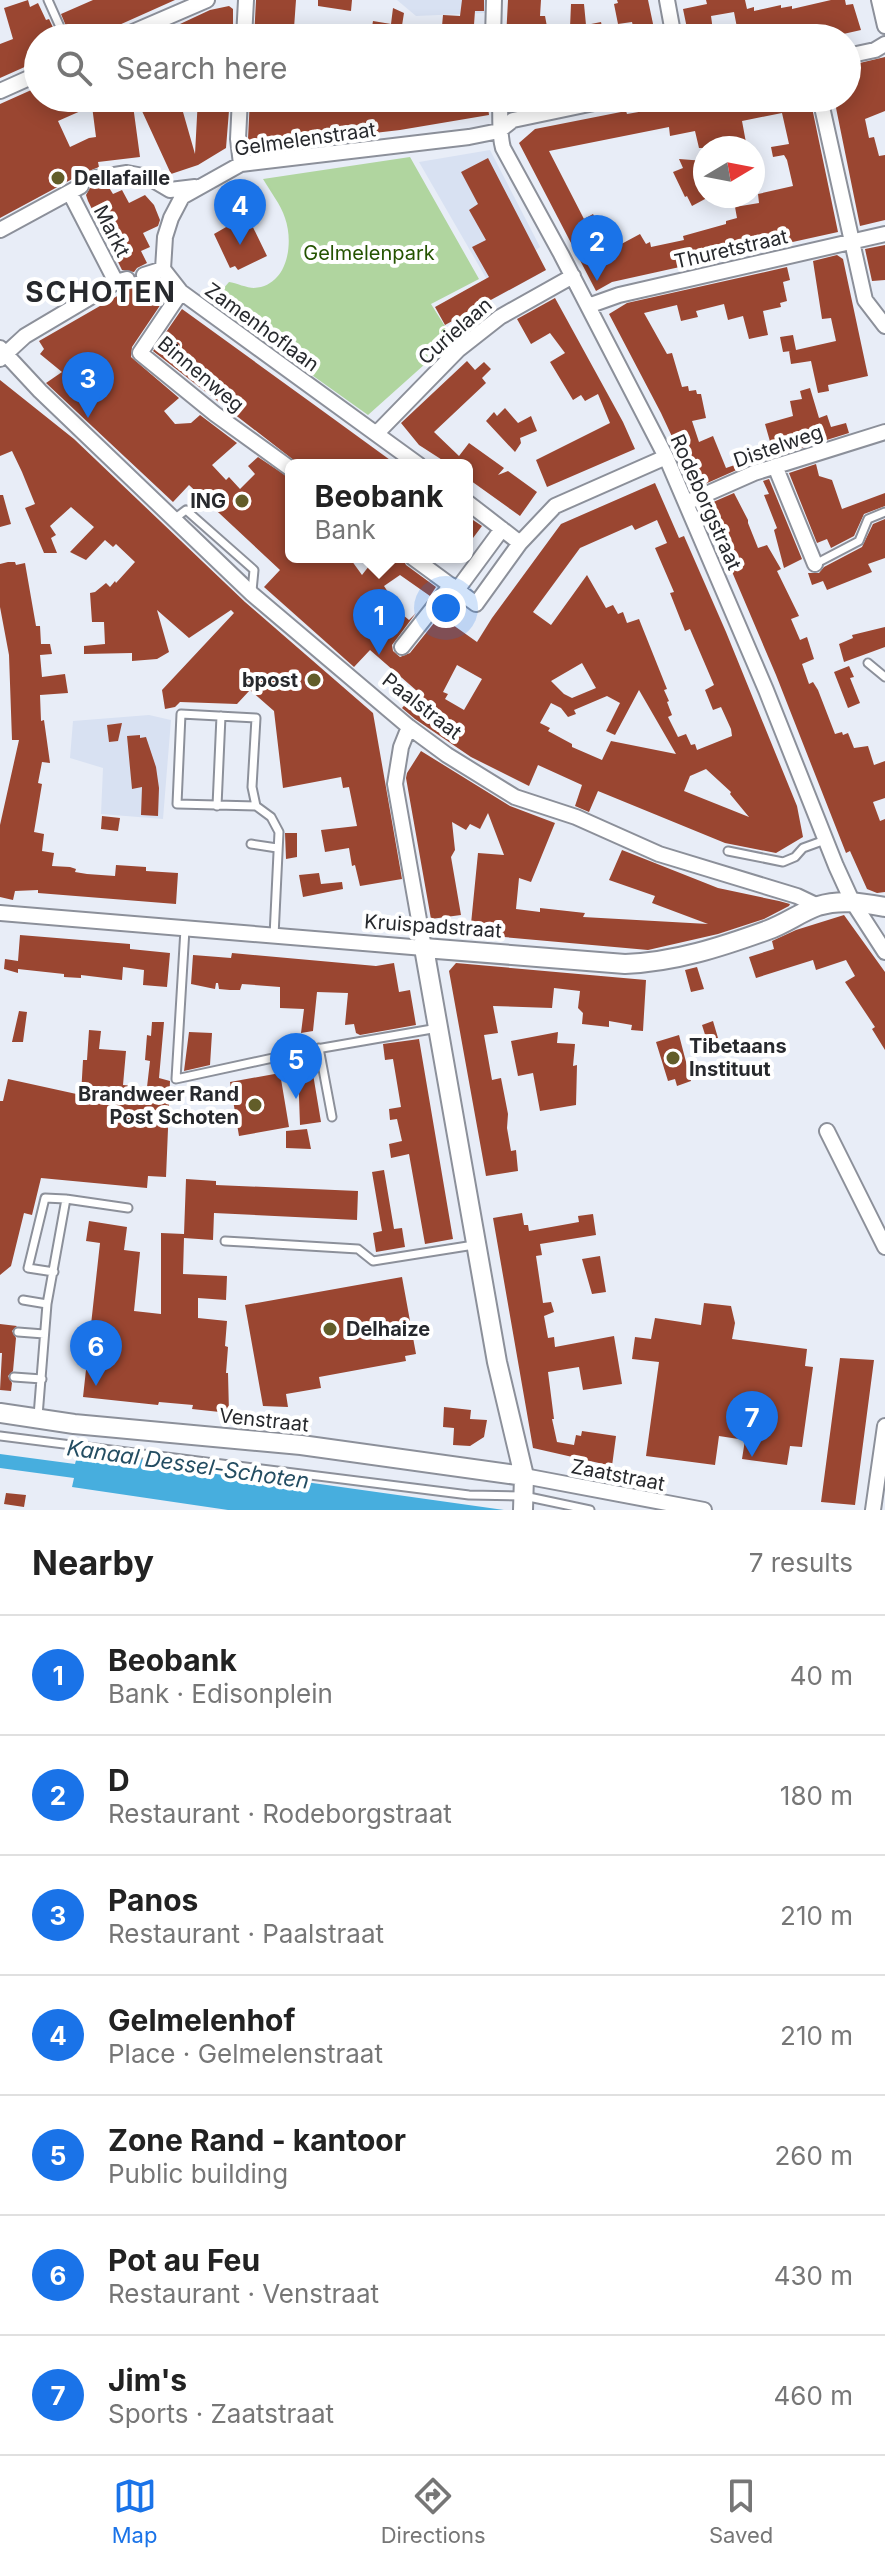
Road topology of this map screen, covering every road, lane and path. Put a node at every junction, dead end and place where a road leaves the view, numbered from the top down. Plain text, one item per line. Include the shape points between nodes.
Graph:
1 (48, 0) edge
2 (207, 0) edge
3 (494, 0) edge
4 (667, 0) edge
5 (879, 0) edge
6 (246, 2) edge
7 (59, 24) edge
8 (151, 24) edge
9 (245, 24) edge
10 (493, 24) edge
11 (671, 24) edge
12 (885, 26) edge
13 (885, 44) edge
14 (861, 53) edge
15 (24, 80) edge
16 (0, 91) edge
17 (239, 112) edge
18 (502, 112) edge
19 (551, 112) edge
20 (823, 112) edge
21 (499, 131) junction
22 (241, 164) junction
23 (96, 178) dead end
24 (196, 187) junction
25 (0, 230) edge
26 (885, 234) edge
27 (851, 241) junction
28 (163, 269) junction
29 (144, 275) dead end
30 (573, 276) junction
31 (181, 292) junction
32 (588, 306) junction
33 (885, 326) edge
34 (1, 353) edge
35 (885, 432) edge
36 (377, 433) junction
37 (666, 457) junction
38 (411, 459) edge
39 (285, 465) edge
40 (775, 466) junction
41 (686, 503) junction
42 (473, 507) edge
43 (885, 512) edge
44 (502, 529) junction
45 (520, 543) junction
46 (420, 563) edge
47 (815, 564) joint
48 (454, 587) junction
49 (402, 647) dead end
50 (868, 663) dead end
51 (885, 677) edge
52 (221, 716) junction
53 (409, 727) junction
54 (217, 806) junction
55 (256, 806) junction
56 (825, 840) junction
57 (251, 844) dead end
58 (277, 848) junction
59 (728, 851) dead end
60 (852, 901) junction
61 (818, 906) junction
62 (885, 907) edge
63 (0, 913) edge
64 (185, 929) junction
65 (274, 936) junction
66 (424, 948) junction
67 (885, 952) edge
68 (438, 1028) junction
69 (319, 1048) junction
70 (332, 1117) dead end
71 (827, 1131) dead end
72 (66, 1199) junction
73 (128, 1208) dead end
74 (225, 1241) dead end
75 (477, 1245) junction
76 (885, 1247) edge
77 (54, 1272) junction
78 (23, 1300) dead end
79 (47, 1304) junction
80 (18, 1332) dead end
81 (44, 1334) junction
82 (14, 1377) dead end
83 (42, 1379) junction
84 (0, 1413) edge
85 (38, 1417) junction
86 (885, 1426) edge
87 (0, 1436) edge
88 (524, 1476) junction
89 (523, 1504) edge
90 (590, 1510) edge
91 (704, 1510) edge
92 (873, 1510) edge

1 - 7 lane
2 - 8 street
3 - 10 street
4 - 11 street
5 - 12 street
6 - 9 street
13 - 14 street
15 - 16 street
17 - 22 street
18 - 21 street
19 - 21 street, Gelmelenstraat via 513,120
20 - 27 street
21 - 22 street, Gelmelenstraat
21 - 30 street, Rodeborgstraat via 503,148
22 - 24 street, Gelmelenstraat
23 - 24 street via 127,173 148,177 170,190
24 - 28 street via 182,197 171,218
25 - 34 street, Markt via 76,189 121,280
26 - 27 street, Thuretstraat
27 - 32 street, Thuretstraat
27 - 33 street via 865,300
28 - 29 street
28 - 31 street, Zamenhoflaan
30 - 32 street, Rodeborgstraat
30 - 36 street, Curielaan via 479,333
31 - 36 street, Zamenhoflaan
31 - 39 street, Binnenweg via 140,353
32 - 37 street, Rodeborgstraat
34 - 53 street, Paalstraat via 252,594
35 - 40 street, Distelweg
36 - 38 street, Zamenhoflaan
37 - 41 street, Rodeborgstraat
37 - 45 street via 555,506
40 - 41 street, Distelweg
40 - 47 street
41 - 56 street, Rodeborgstraat
42 - 44 street
43 - 47 lane via 868,519 859,541
44 - 45 street
44 - 48 street
45 - 48 street via 476,604
46 - 48 street
48 - 49 street
50 - 51 lane
52 - 54 lane
52 - 54 lane via 181,714 180,729 177,804
52 - 55 lane via 256,718
53 - 61 street, Paalstraat via 515,797 659,854
53 - 66 street via 395,784
54 - 55 lane
55 - 58 lane via 277,825
56 - 59 lane via 783,862
56 - 60 street, Rodeborgstraat
57 - 58 lane
58 - 65 lane
60 - 61 street, Kruispadstraat
60 - 62 street
60 - 67 street, Rodeborgstraat
61 - 66 street, Kruispadstraat via 754,935 657,963
63 - 64 street, Kruispadstraat
64 - 65 street, Kruispadstraat
64 - 69 lane via 176,1079
65 - 66 street, Kruispadstraat
66 - 68 street
68 - 69 lane
68 - 75 street
69 - 70 lane
71 - 76 street
72 - 73 lane
72 - 77 lane
72 - 77 lane via 45,1198 28,1268
74 - 75 lane via 358,1249 373,1261
75 - 88 street via 501,1385
77 - 79 lane
78 - 79 lane
79 - 81 lane
80 - 81 lane
81 - 83 lane
82 - 83 lane
83 - 85 lane
84 - 85 street, Venstraat
85 - 88 street, Venstraat
86 - 92 street
87 - 89 lane
88 - 89 street
88 - 91 street, Zaatstraat
89 - 90 lane

